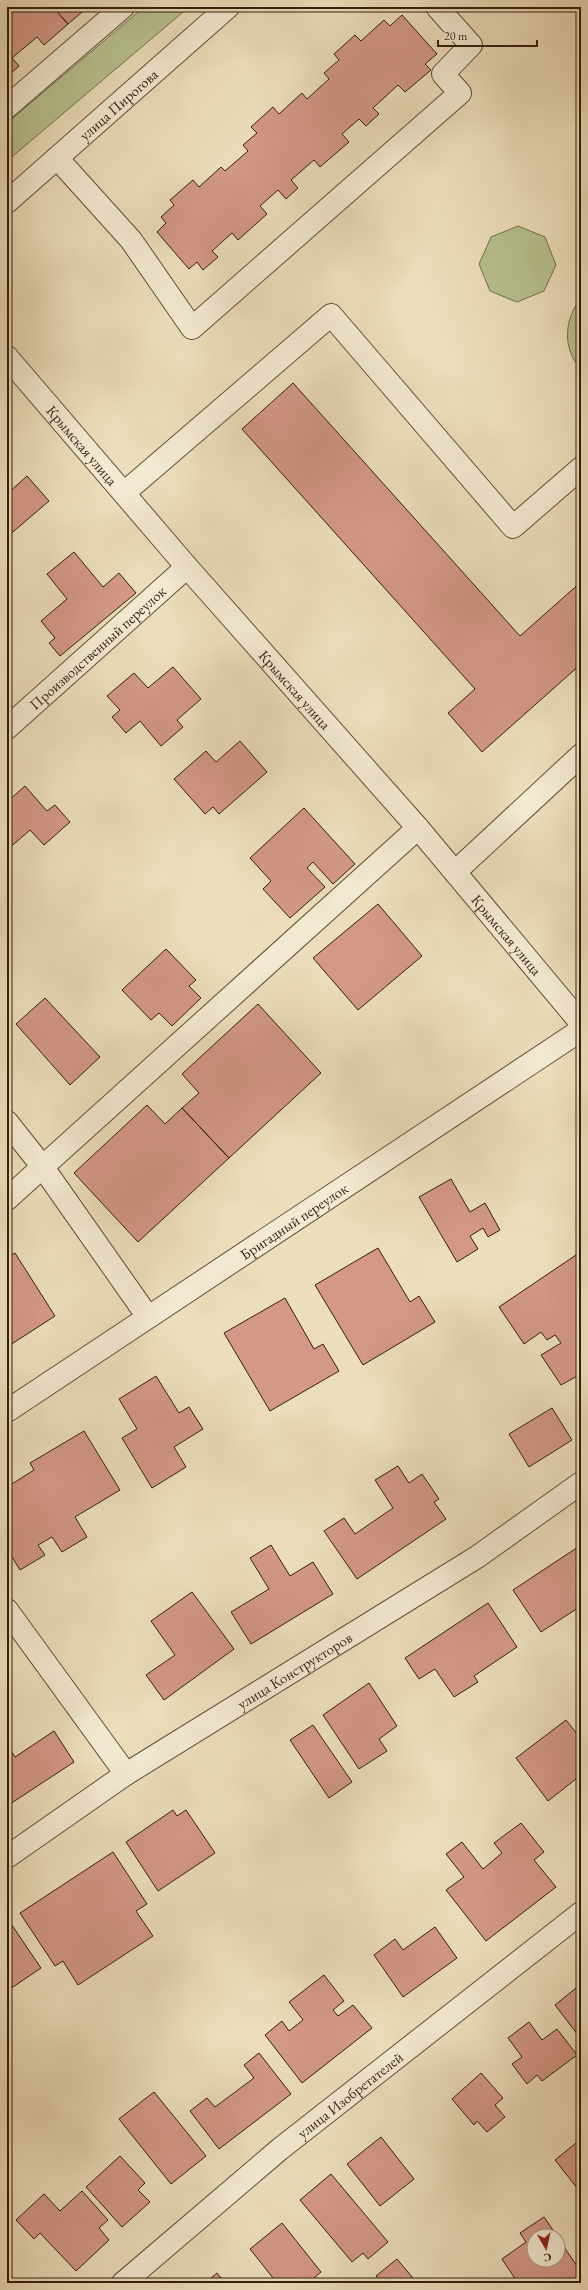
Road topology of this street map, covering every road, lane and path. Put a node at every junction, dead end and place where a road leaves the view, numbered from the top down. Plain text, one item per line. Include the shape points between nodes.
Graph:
1 (123, 7) edge
2 (228, 7) edge
3 (437, 7) edge
4 (7, 107) edge
5 (57, 158) junction
6 (7, 202) edge
7 (7, 357) edge
8 (581, 468) edge
9 (124, 493) junction
10 (187, 567) junction
11 (7, 728) edge
12 (581, 755) edge
13 (418, 828) junction
14 (455, 872) junction
15 (581, 1023) edge
16 (581, 1030) edge
17 (7, 1122) edge
18 (42, 1166) junction
19 (7, 1199) edge
20 (148, 1317) junction
21 (7, 1411) edge
22 (581, 1483) edge
23 (7, 1610) edge
24 (126, 1774) junction
25 (7, 1857) edge
26 (581, 1912) edge
27 (123, 2283) edge

1 - 4 street
2 - 5 street, улица Пирогова
3 - 5 street via 471,45 443,74 460,93 192,328 131,240
5 - 6 street, улица Пирогова
7 - 9 street, Крымская улица
8 - 9 street via 513,527 331,315
9 - 10 street, Крымская улица
10 - 11 street, Производственный переулок
10 - 13 street, Крымская улица
12 - 14 street
13 - 14 street, Крымская улица
13 - 18 street
14 - 15 street, Крымская улица
16 - 20 street, Бригадный переулок
17 - 18 street
18 - 19 street
18 - 20 street
20 - 21 street, Бригадный переулок
22 - 24 street, улица Конструкторов via 477,1557
23 - 24 street
24 - 25 street, улица Конструкторов
26 - 27 street, улица Изобретателей via 280,2149

